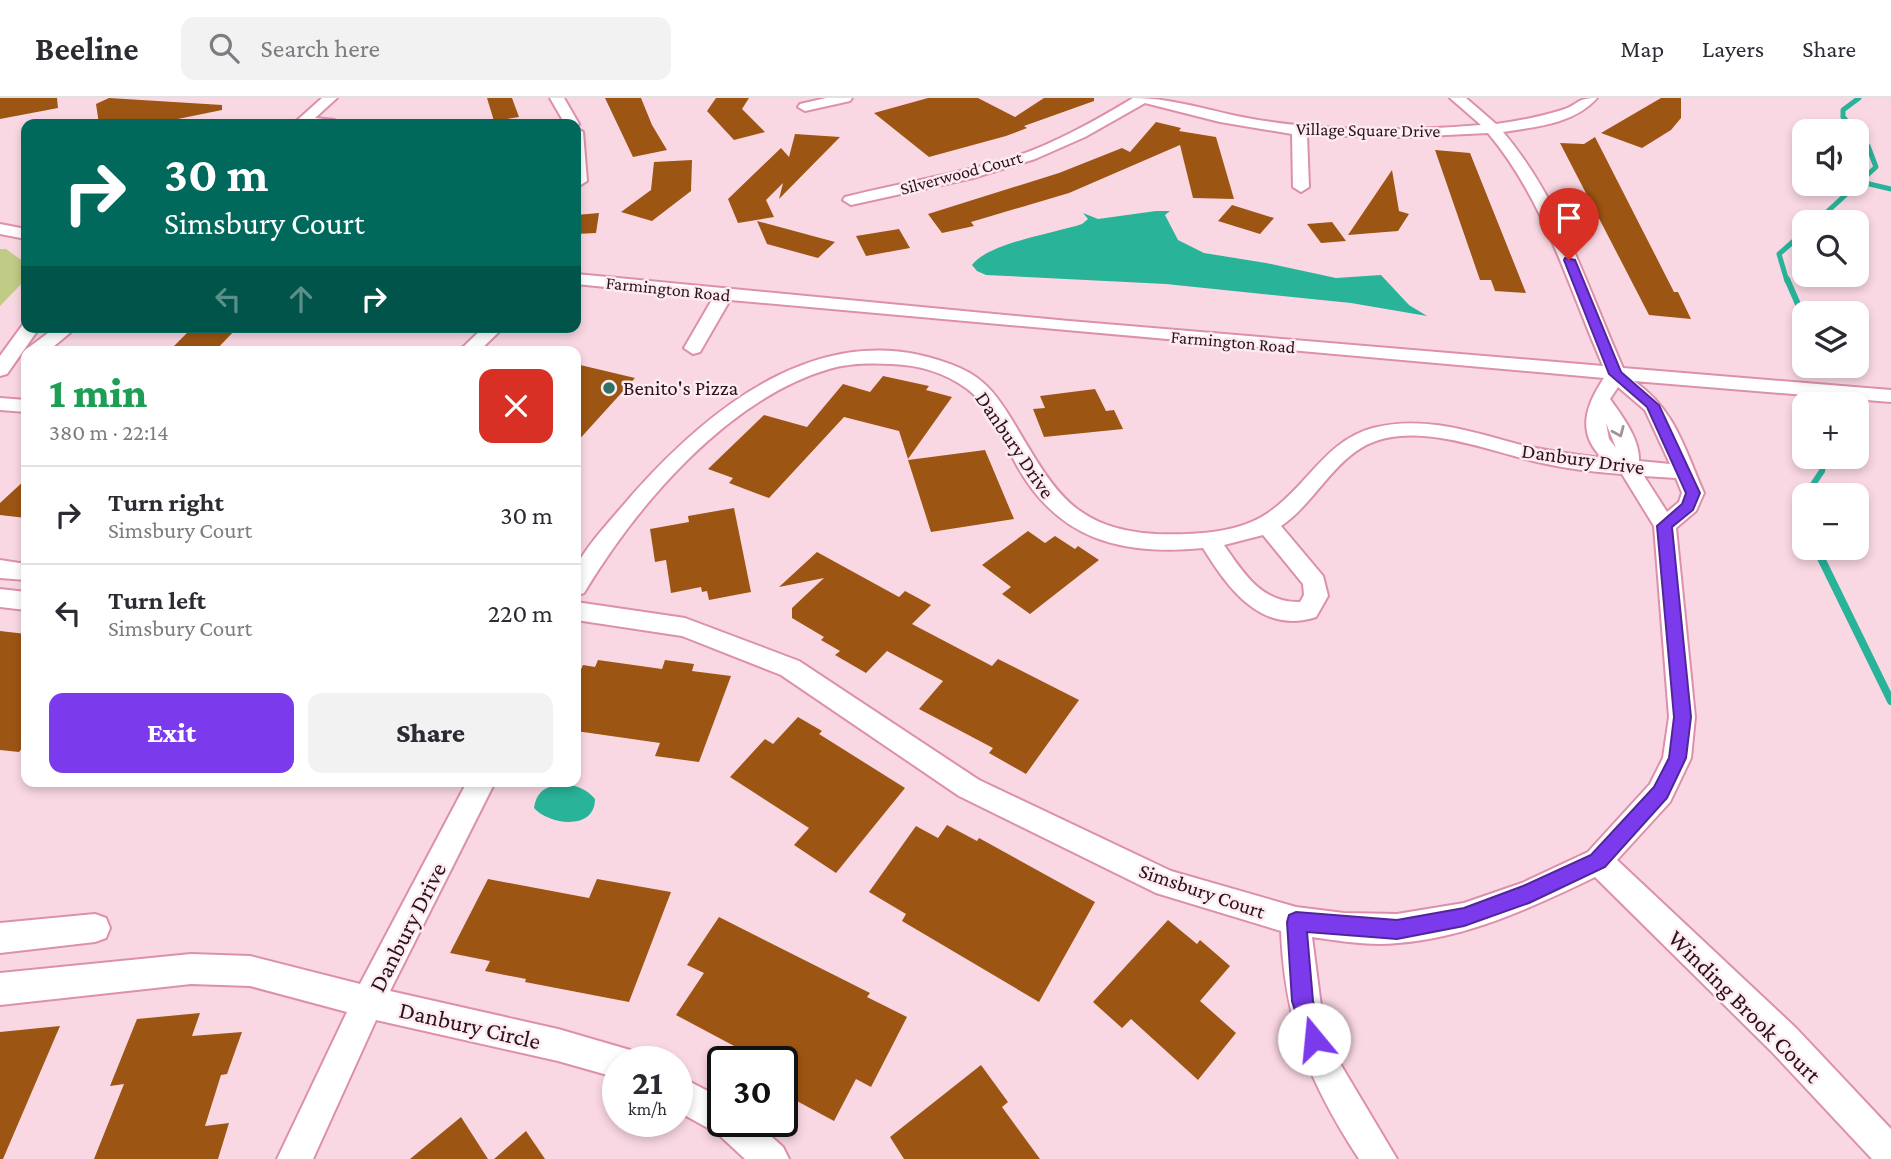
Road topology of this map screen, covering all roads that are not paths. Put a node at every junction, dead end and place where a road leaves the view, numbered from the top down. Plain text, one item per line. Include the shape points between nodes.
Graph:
1 (330, 98) edge
2 (557, 98) edge
3 (845, 98) edge
4 (1143, 98) edge
5 (1457, 98) edge
6 (1590, 98) edge
7 (805, 107) dead end
8 (306, 119) edge
9 (569, 119) edge
10 (1299, 130) junction
11 (1496, 130) junction
12 (1301, 187) dead end
13 (851, 200) dead end
14 (21, 220) edge
15 (0, 222) edge
16 (0, 229) edge
17 (21, 233) edge
18 (581, 280) edge
19 (724, 295) junction
20 (27, 333) edge
21 (60, 333) edge
22 (488, 333) edge
23 (43, 346) edge
24 (474, 346) edge
25 (693, 348) dead end
26 (21, 362) edge
27 (0, 370) edge
28 (1616, 374) junction
29 (0, 378) edge
30 (1891, 396) edge
31 (0, 404) edge
32 (21, 406) edge
33 (1629, 467) junction
34 (1684, 472) junction
35 (1268, 525) junction
36 (1665, 526) junction
37 (1209, 540) junction
38 (0, 569) edge
39 (21, 571) edge
40 (581, 579) edge
41 (581, 612) edge
42 (478, 787) edge
43 (1598, 861) junction
44 (1296, 922) junction
45 (95, 928) dead end
46 (0, 938) edge
47 (0, 989) edge
48 (368, 1002) junction
49 (602, 1057) edge
50 (747, 1137) edge
51 (1891, 1154) edge
52 (295, 1159) edge
53 (771, 1159) edge
54 (1379, 1159) edge

1 - 8 street
2 - 9 street
3 - 7 street
4 - 10 street, Village Square Drive
4 - 13 street, Silverwood Court via 1082,132 1015,161
5 - 11 street
6 - 11 street, Village Square Drive via 1538,123
10 - 11 street, Village Square Drive
10 - 12 street
11 - 28 street via 1528,174
14 - 15 street
16 - 17 street
18 - 19 street, Farmington Road
19 - 25 street
19 - 28 street, Farmington Road
20 - 27 street
21 - 23 street
22 - 24 street
26 - 29 street
28 - 30 street, Farmington Road
28 -> 33 street, Simsbury Court via 1600,399 1629,453
28 - 34 street via 1652,405
31 - 32 street
33 - 34 street, Danbury Drive
33 - 35 street, Danbury Drive via 1542,457 1455,432 1376,434 1350,444 1328,462 1311,485
33 - 36 street, Simsbury Court
34 - 36 street via 1693,493 1688,506
35 - 37 street, Danbury Drive
35 - 37 street via 1315,582 1316,596 1307,611 1287,613 1264,606 1246,593
36 - 43 street, Simsbury Court via 1682,717 1678,758 1660,793
37 - 40 street, Danbury Drive via 1137,541 1083,523 1056,505 990,400 974,385 925,362 868,356 791,375 738,405 663,473 605,542
38 - 39 street
41 - 44 street, Simsbury Court via 685,627 790,668 969,788 1166,883
42 - 48 street, Danbury Drive
43 - 44 street, Simsbury Court via 1529,894 1464,917 1397,929
43 - 51 street, Winding Brook Court via 1784,1040
44 - 54 street via 1303,1001 1319,1058
45 - 46 street
47 - 48 street, Danbury Drive via 191,969 238,970
48 - 49 street, Danbury Circle
48 - 52 street
50 - 53 street

